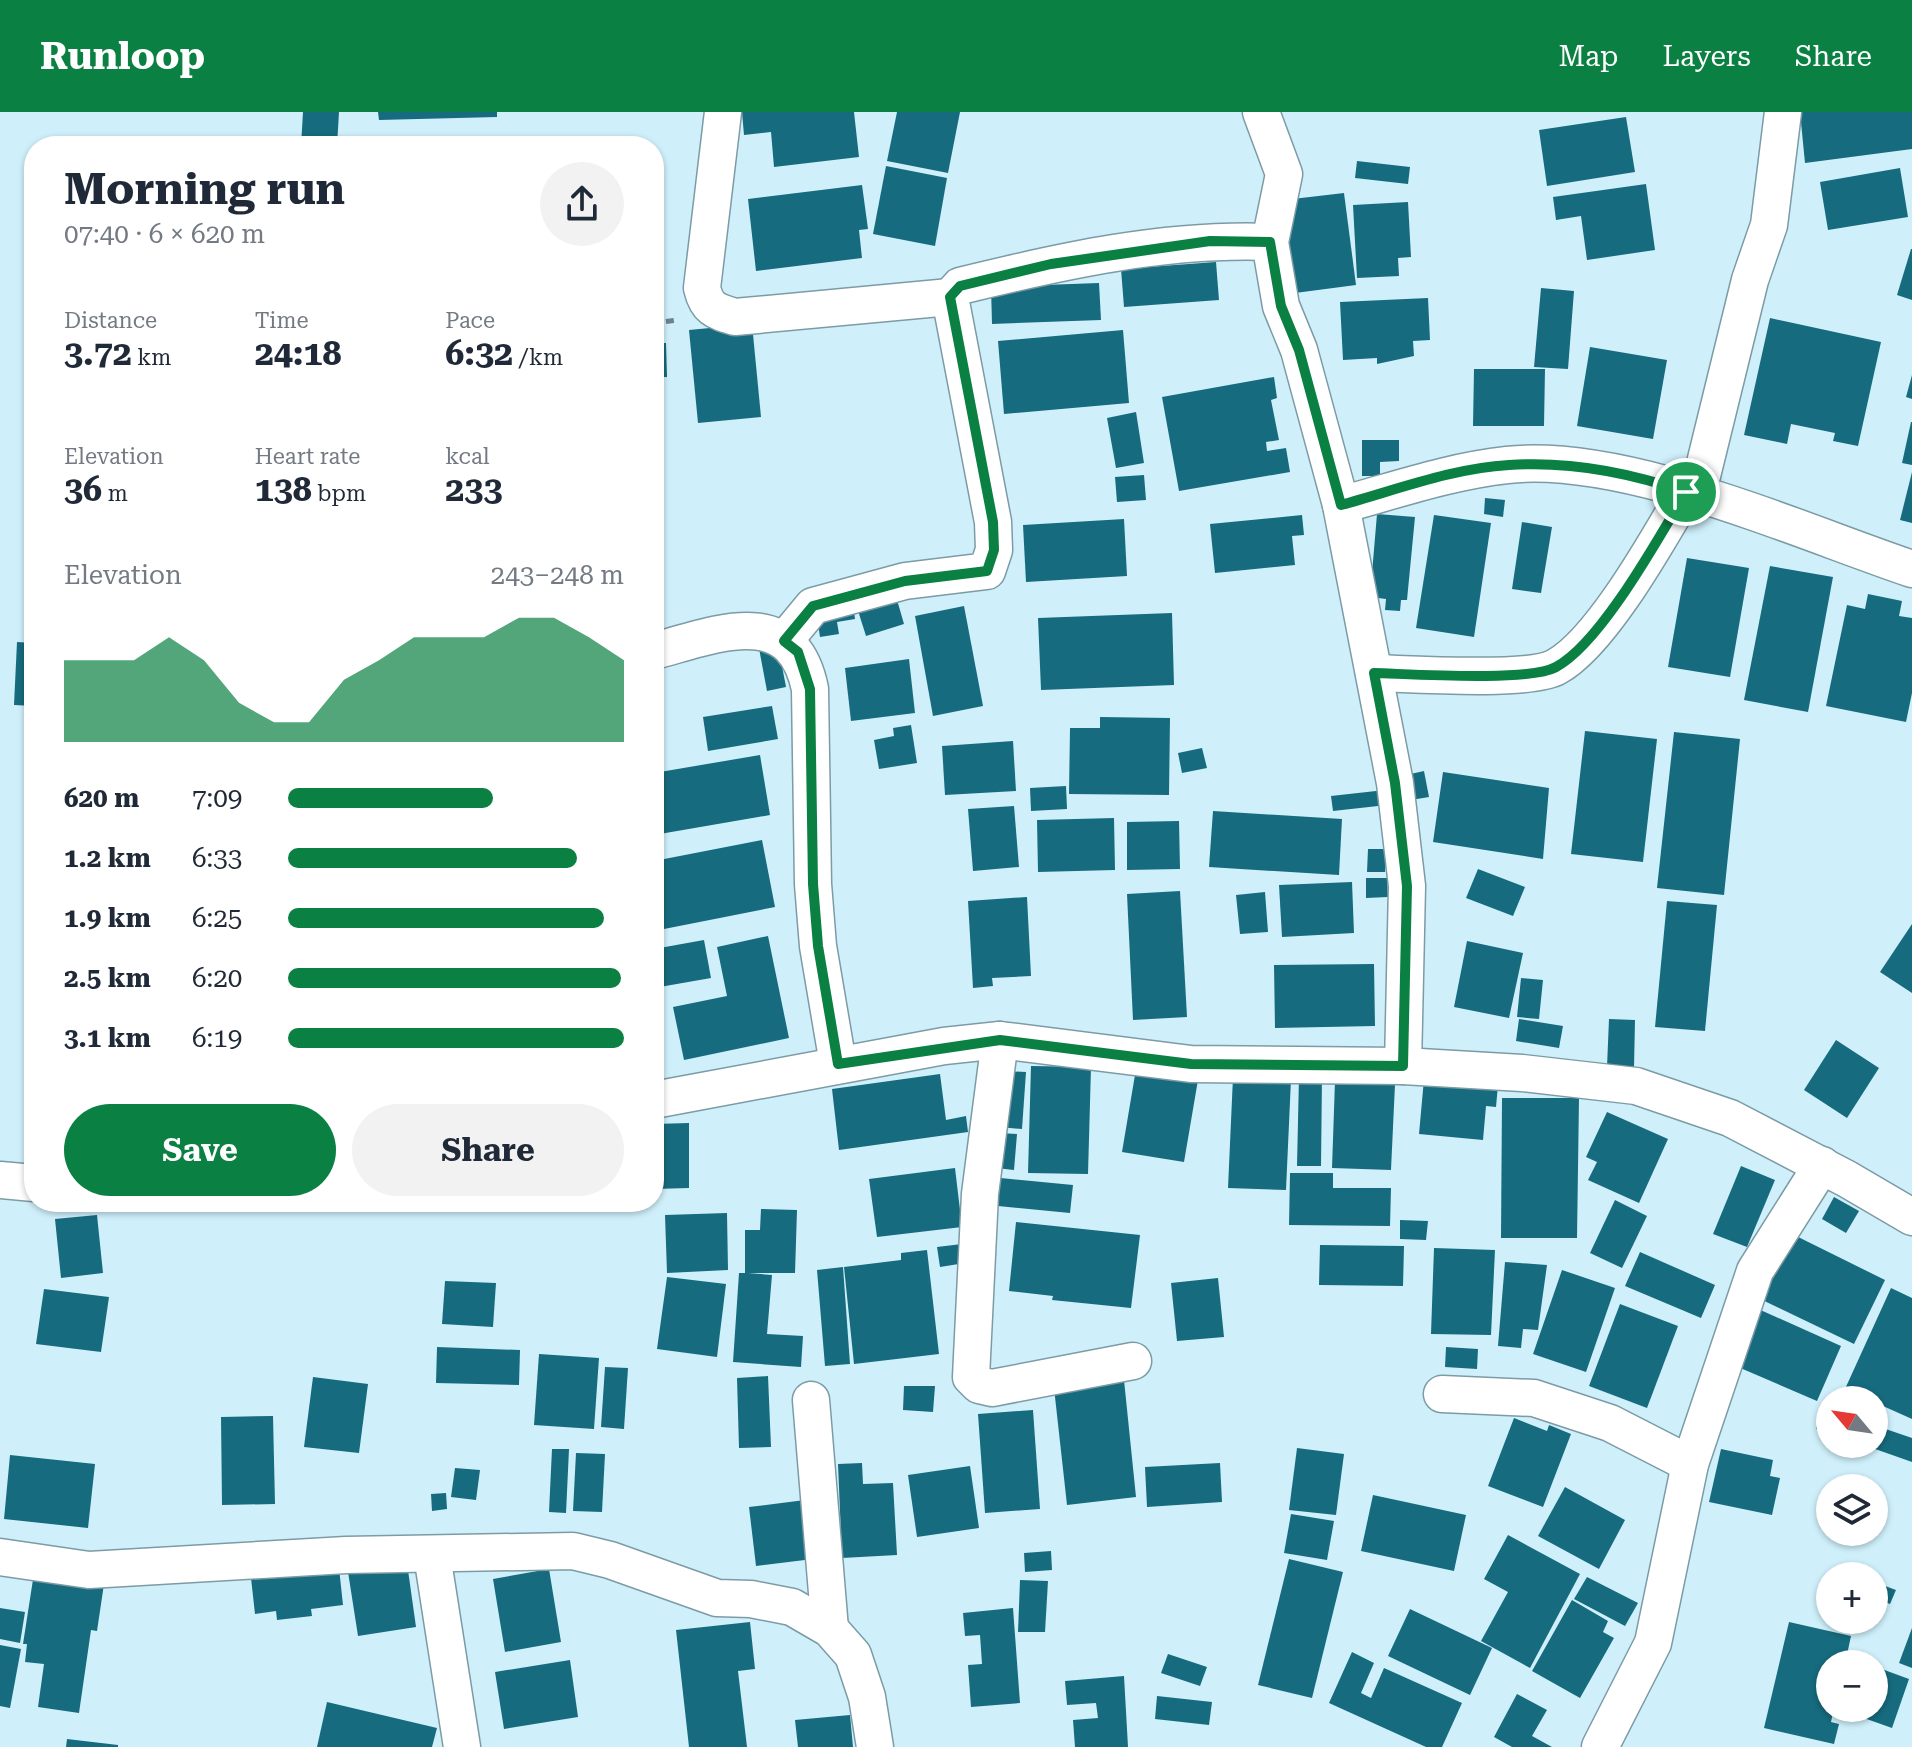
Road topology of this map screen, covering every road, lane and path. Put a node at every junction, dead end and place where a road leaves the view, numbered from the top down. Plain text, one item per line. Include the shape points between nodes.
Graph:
1 (723, 112) edge
2 (1261, 112) edge
3 (1783, 112) edge
4 (1270, 242) junction
5 (950, 297) junction
6 (1691, 494) junction
7 (1341, 505) junction
8 (1912, 569) edge
9 (784, 641) junction
10 (664, 649) edge
11 (1374, 673) junction
12 (1000, 1040) junction
13 (838, 1064) junction
14 (1403, 1066) junction
15 (664, 1098) edge
16 (1822, 1165) junction
17 (0, 1180) edge
18 (24, 1182) edge
19 (1912, 1217) edge
20 (1133, 1361) dead end
21 (1442, 1394) dead end
22 (811, 1400) dead end
23 (1690, 1464) junction
24 (432, 1555) junction
25 (0, 1557) edge
26 (830, 1629) junction
27 (462, 1747) edge
28 (875, 1747) edge
29 (1600, 1747) edge

1 - 5 street via 702,288 705,303 714,311 735,317
2 - 4 street via 1284,174
3 - 6 street via 1769,225
4 - 5 street via 1210,241 1051,264 960,286
4 - 7 street via 1281,306 1299,350
5 - 9 street via 993,522 994,550 987,571 905,581 813,606
6 - 7 street via 1583,468 1509,465 1441,477
6 - 8 street
6 - 11 street via 1579,650 1554,669 1500,675
7 - 11 street
9 - 10 street via 755,629
9 - 13 street via 798,652 810,689 813,884
11 - 14 street via 1407,886
12 - 13 street
12 - 14 street via 1191,1064
12 - 20 street via 980,1194 971,1377 992,1388
13 - 15 street
14 - 16 street via 1636,1086 1730,1118
16 - 19 street
16 - 23 street via 1755,1271
17 - 18 street
21 - 23 street via 1534,1398 1610,1423
22 - 26 street
23 - 29 street via 1653,1643
24 - 25 street via 89,1570
24 - 26 street via 573,1551 717,1598 792,1607
24 - 27 street
26 - 28 street via 853,1655

